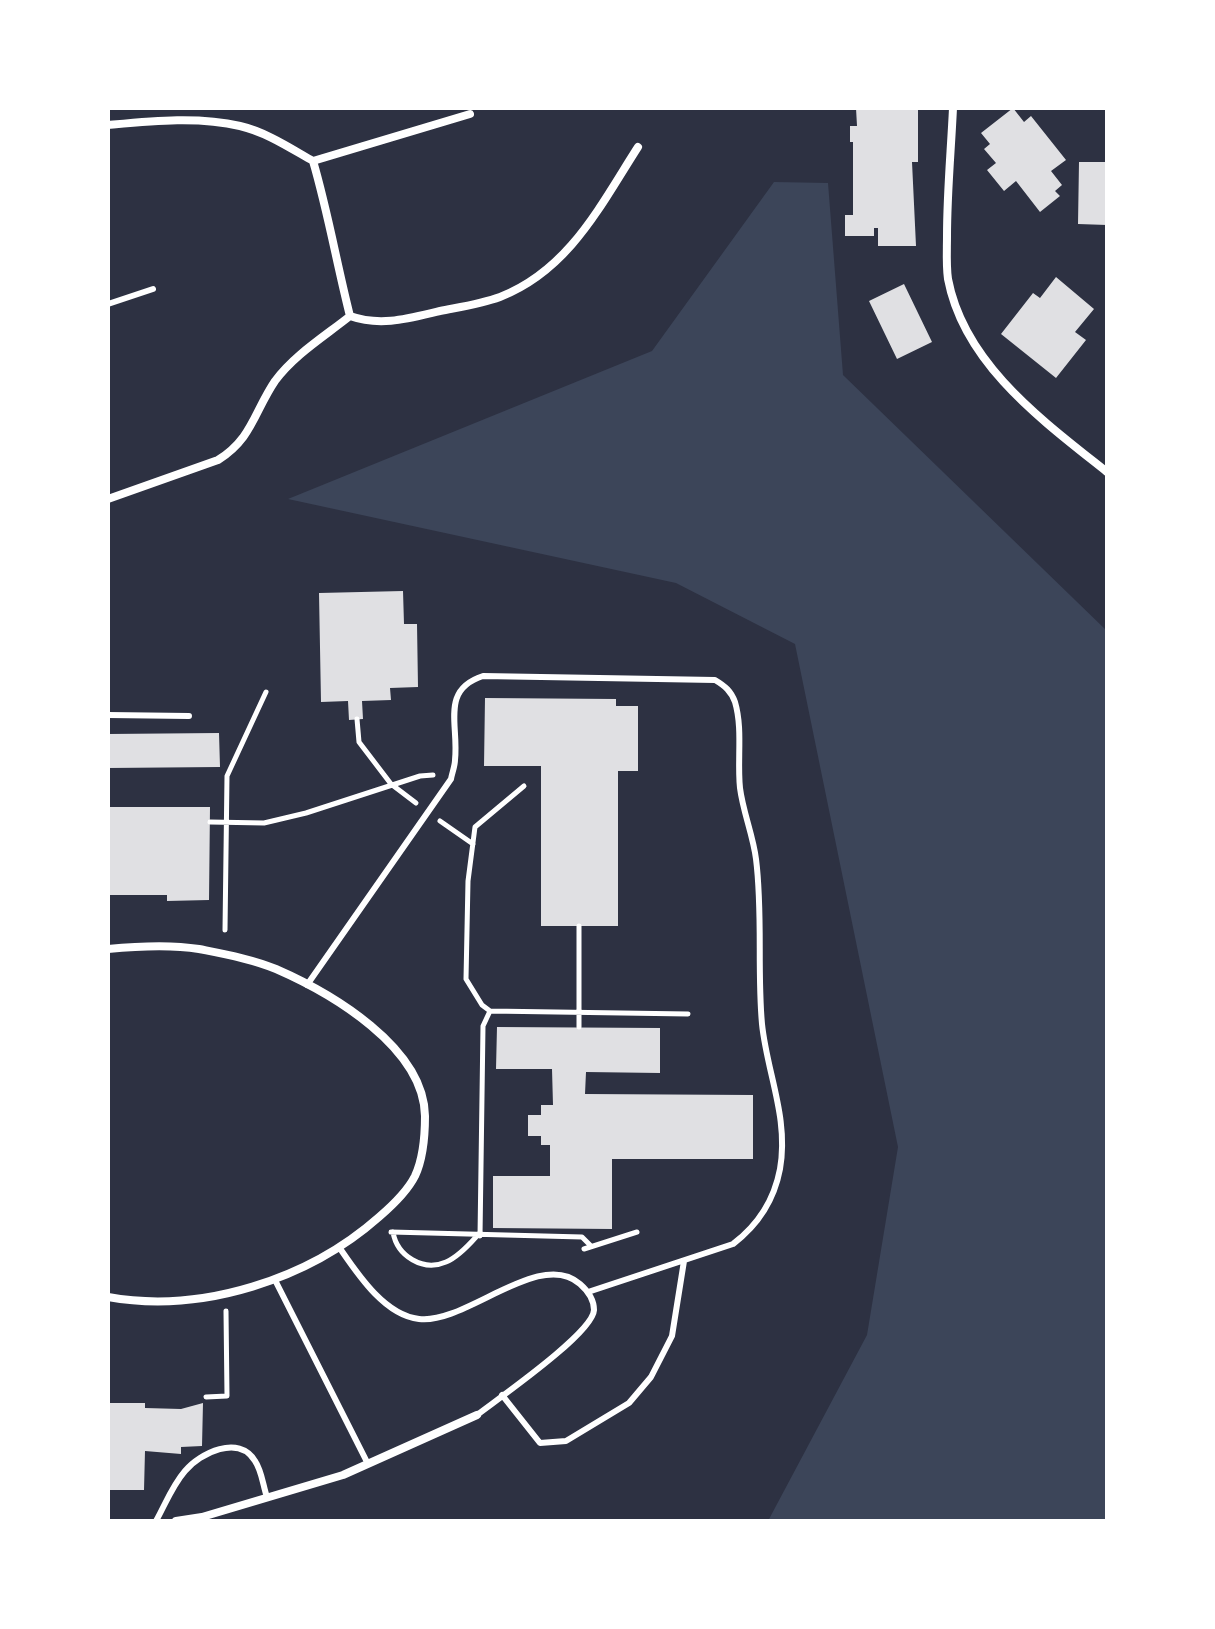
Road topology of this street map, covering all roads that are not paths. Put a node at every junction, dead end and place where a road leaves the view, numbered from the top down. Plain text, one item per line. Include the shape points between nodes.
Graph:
1 (953, 108) edge
2 (470, 114) dead end
3 (108, 125) edge
4 (638, 147) dead end
5 (313, 161) junction
6 (153, 289) dead end
7 (108, 304) edge
8 (350, 316) junction
9 (1107, 472) edge
10 (108, 497) edge
11 (108, 715) edge
12 (189, 716) dead end
13 (108, 949) edge
14 (307, 985) junction
15 (339, 1247) junction
16 (684, 1261) junction
17 (275, 1280) junction
18 (588, 1292) junction
19 (108, 1297) edge
20 (502, 1395) junction
21 (477, 1415) joint
22 (368, 1464) junction
23 (267, 1497) junction
24 (156, 1521) edge
25 (176, 1521) edge

1 - 9 street via 947,222 948,276 956,310 971,341 1002,378 1046,423
2 - 5 street
3 - 5 street via 155,121 241,126
4 - 8 street via 560,260 524,286 497,298 390,322
5 - 8 street
6 - 7 lane
8 - 10 street via 276,381 234,450
11 - 12 lane
13 - 14 street via 197,949 274,968
14 - 15 street via 389,1042 414,1077 425,1116 414,1177 398,1200
14 - 16 lane via 451,779 455,700 468,681 483,676 715,680 726,687 738,716 740,788 756,858 762,1026 783,1128 780,1169 767,1209 733,1244
15 - 17 street
15 - 18 lane via 384,1303 417,1319 445,1317 530,1279 554,1275 574,1279
16 - 18 lane
16 - 20 lane via 672,1336 651,1377 629,1403 566,1441 540,1443
17 - 19 street via 175,1300
17 - 22 lane
18 - 20 lane via 593,1316 580,1335
20 - 21 lane
21 - 22 street
22 - 23 street
23 - 24 lane via 249,1453 221,1447 188,1467
23 - 25 street

